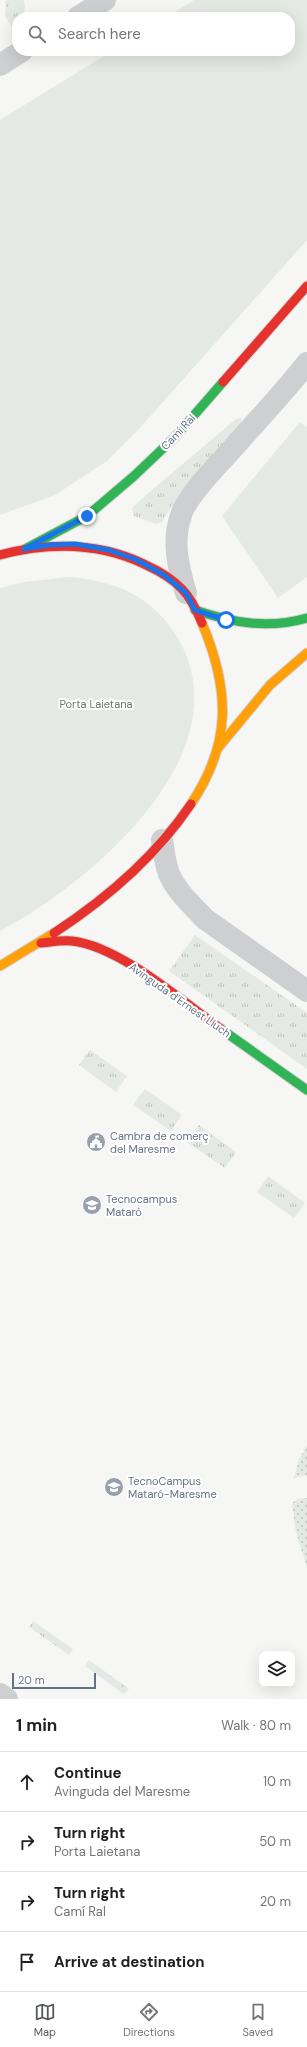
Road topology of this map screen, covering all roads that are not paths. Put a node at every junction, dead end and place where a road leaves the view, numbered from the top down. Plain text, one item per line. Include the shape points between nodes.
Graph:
1 (106, 0) edge
2 (86, 12) edge
3 (14, 56) edge
4 (0, 65) edge
5 (307, 286) edge
6 (307, 364) edge
7 (24, 549) junction
8 (0, 555) edge
9 (190, 601) junction
10 (307, 618) edge
11 (307, 653) edge
12 (218, 748) junction
13 (162, 840) junction
14 (40, 943) junction
15 (0, 966) edge
16 (307, 991) edge
17 (307, 1090) edge
18 (0, 1694) edge
19 (7, 1699) edge

1 - 2 street
3 - 4 street
5 - 7 main road, Camí Ral via 175,437 134,476 87,516
6 - 9 street via 214,469 181,513 176,549 178,566
7 - 8 main road
7 - 9 main road via 75,544 109,550 137,560 164,575
9 - 10 main road via 226,620 247,624 282,626
9 - 12 main road via 204,629 221,686 222,718
11 - 12 main road via 268,686
12 - 13 main road via 204,783 188,809
13 - 14 main road via 138,866 101,899
13 - 16 street via 169,874 181,894 196,910
14 - 15 main road
14 - 17 main road, Avinguda d'Ernest Lluch via 72,941 111,953
18 - 19 street

